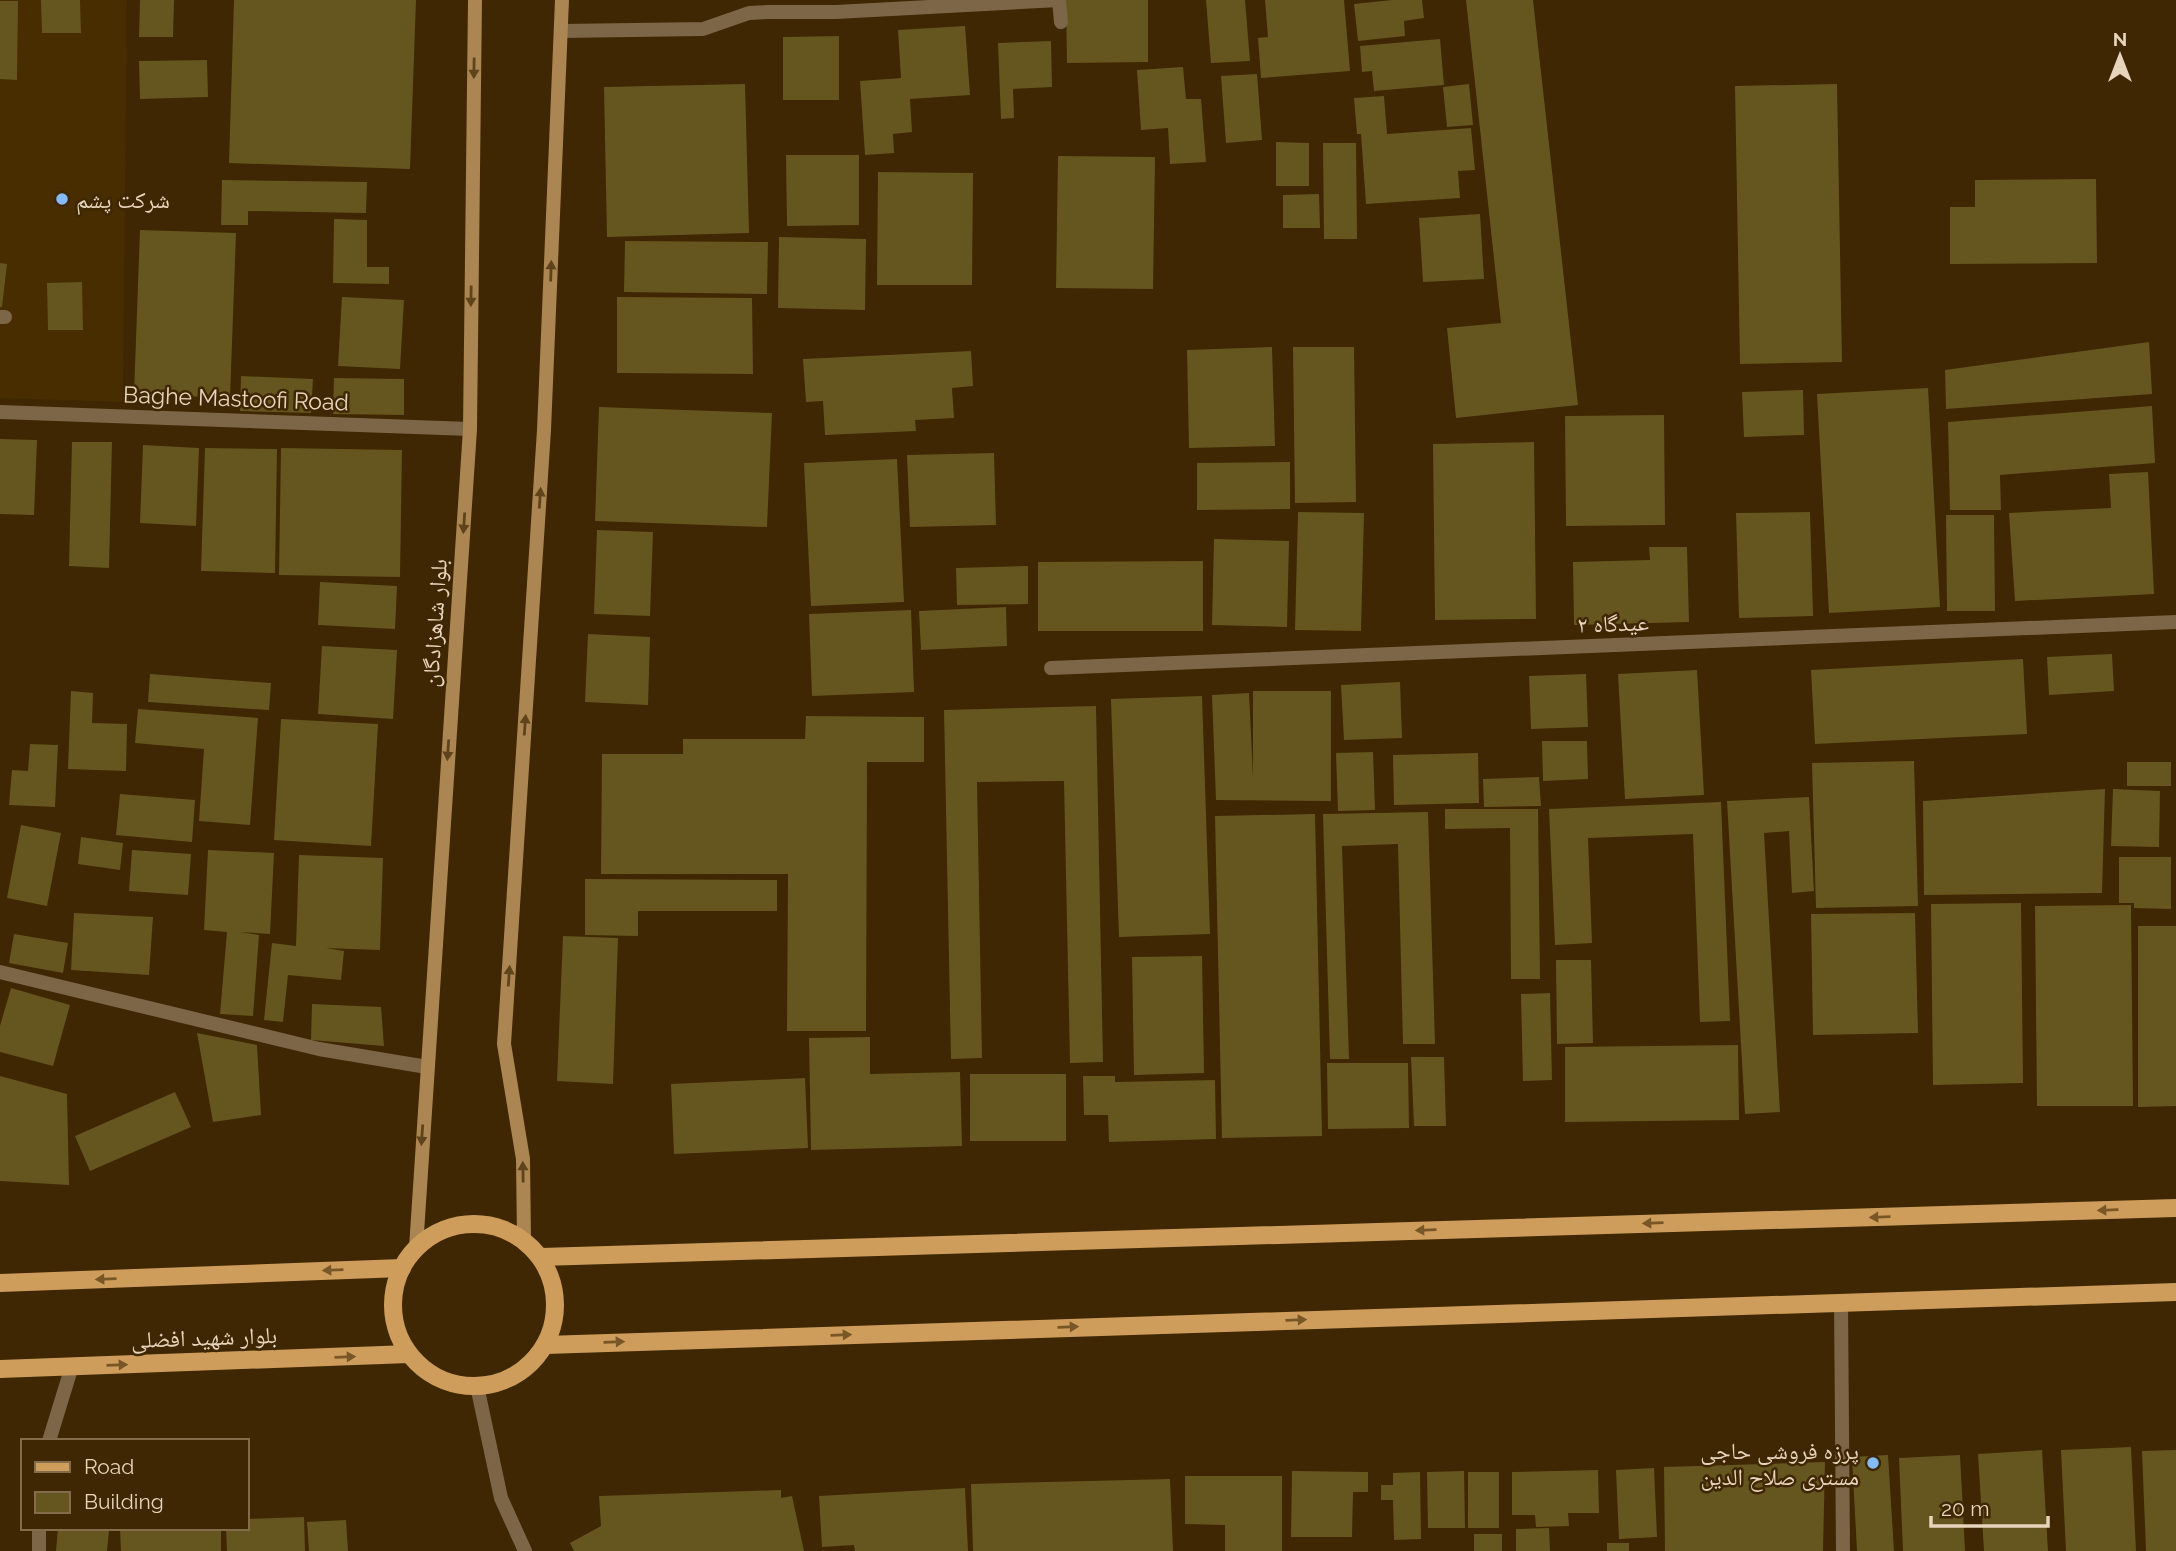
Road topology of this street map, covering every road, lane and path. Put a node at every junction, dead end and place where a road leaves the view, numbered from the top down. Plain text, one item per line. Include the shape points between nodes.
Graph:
1 (475, 0) edge
2 (562, 0) edge
3 (1059, 0) edge
4 (835, 6) edge
5 (1061, 22) dead end
6 (561, 32) junction
7 (0, 412) edge
8 (470, 429) junction
9 (2176, 622) edge
10 (1051, 668) dead end
11 (0, 972) edge
12 (427, 1067) junction
13 (2176, 1208) edge
14 (524, 1240) junction
15 (416, 1248) junction
16 (541, 1257) junction
17 (402, 1268) junction
18 (0, 1283) edge
19 (2176, 1292) edge
20 (1841, 1302) junction
21 (545, 1345) junction
22 (409, 1354) junction
23 (72, 1366) junction
24 (0, 1369) edge
25 (477, 1386) junction
26 (50, 1439) edge
27 (39, 1530) edge
28 (39, 1551) edge
29 (525, 1551) edge
30 (1843, 1551) edge

1 -> 8 main road, بلوار شاهزادگان
2 - 6 main road
3 - 4 street
3 - 5 street
4 - 6 street via 748,13 703,29
14 -> 6 main road via 523,1159 504,1044 544,430
7 - 8 street, Baghe Mastoofi Road
8 -> 12 main road, بلوار شاهزادگان
9 - 10 street, عیدگاه ۲
11 - 12 street via 319,1049
12 -> 15 main road, بلوار شاهزادگان
13 -> 16 main road
14 - 15 main road via 481,1223 457,1225
14 - 16 main road
15 - 17 main road
16 - 21 main road via 556,1300 554,1323
17 -> 18 main road
17 - 22 main road via 394,1289 393,1312
19 - 20 main road
21 -> 20 main road
20 - 30 street
21 - 25 main road via 528,1366 505,1380
23 -> 22 main road, بلوار شهید افضلی
22 - 25 main road via 428,1372 452,1383
23 - 24 main road, بلوار شهید افضلی
23 - 26 street
25 - 29 street via 501,1498
27 - 28 street

